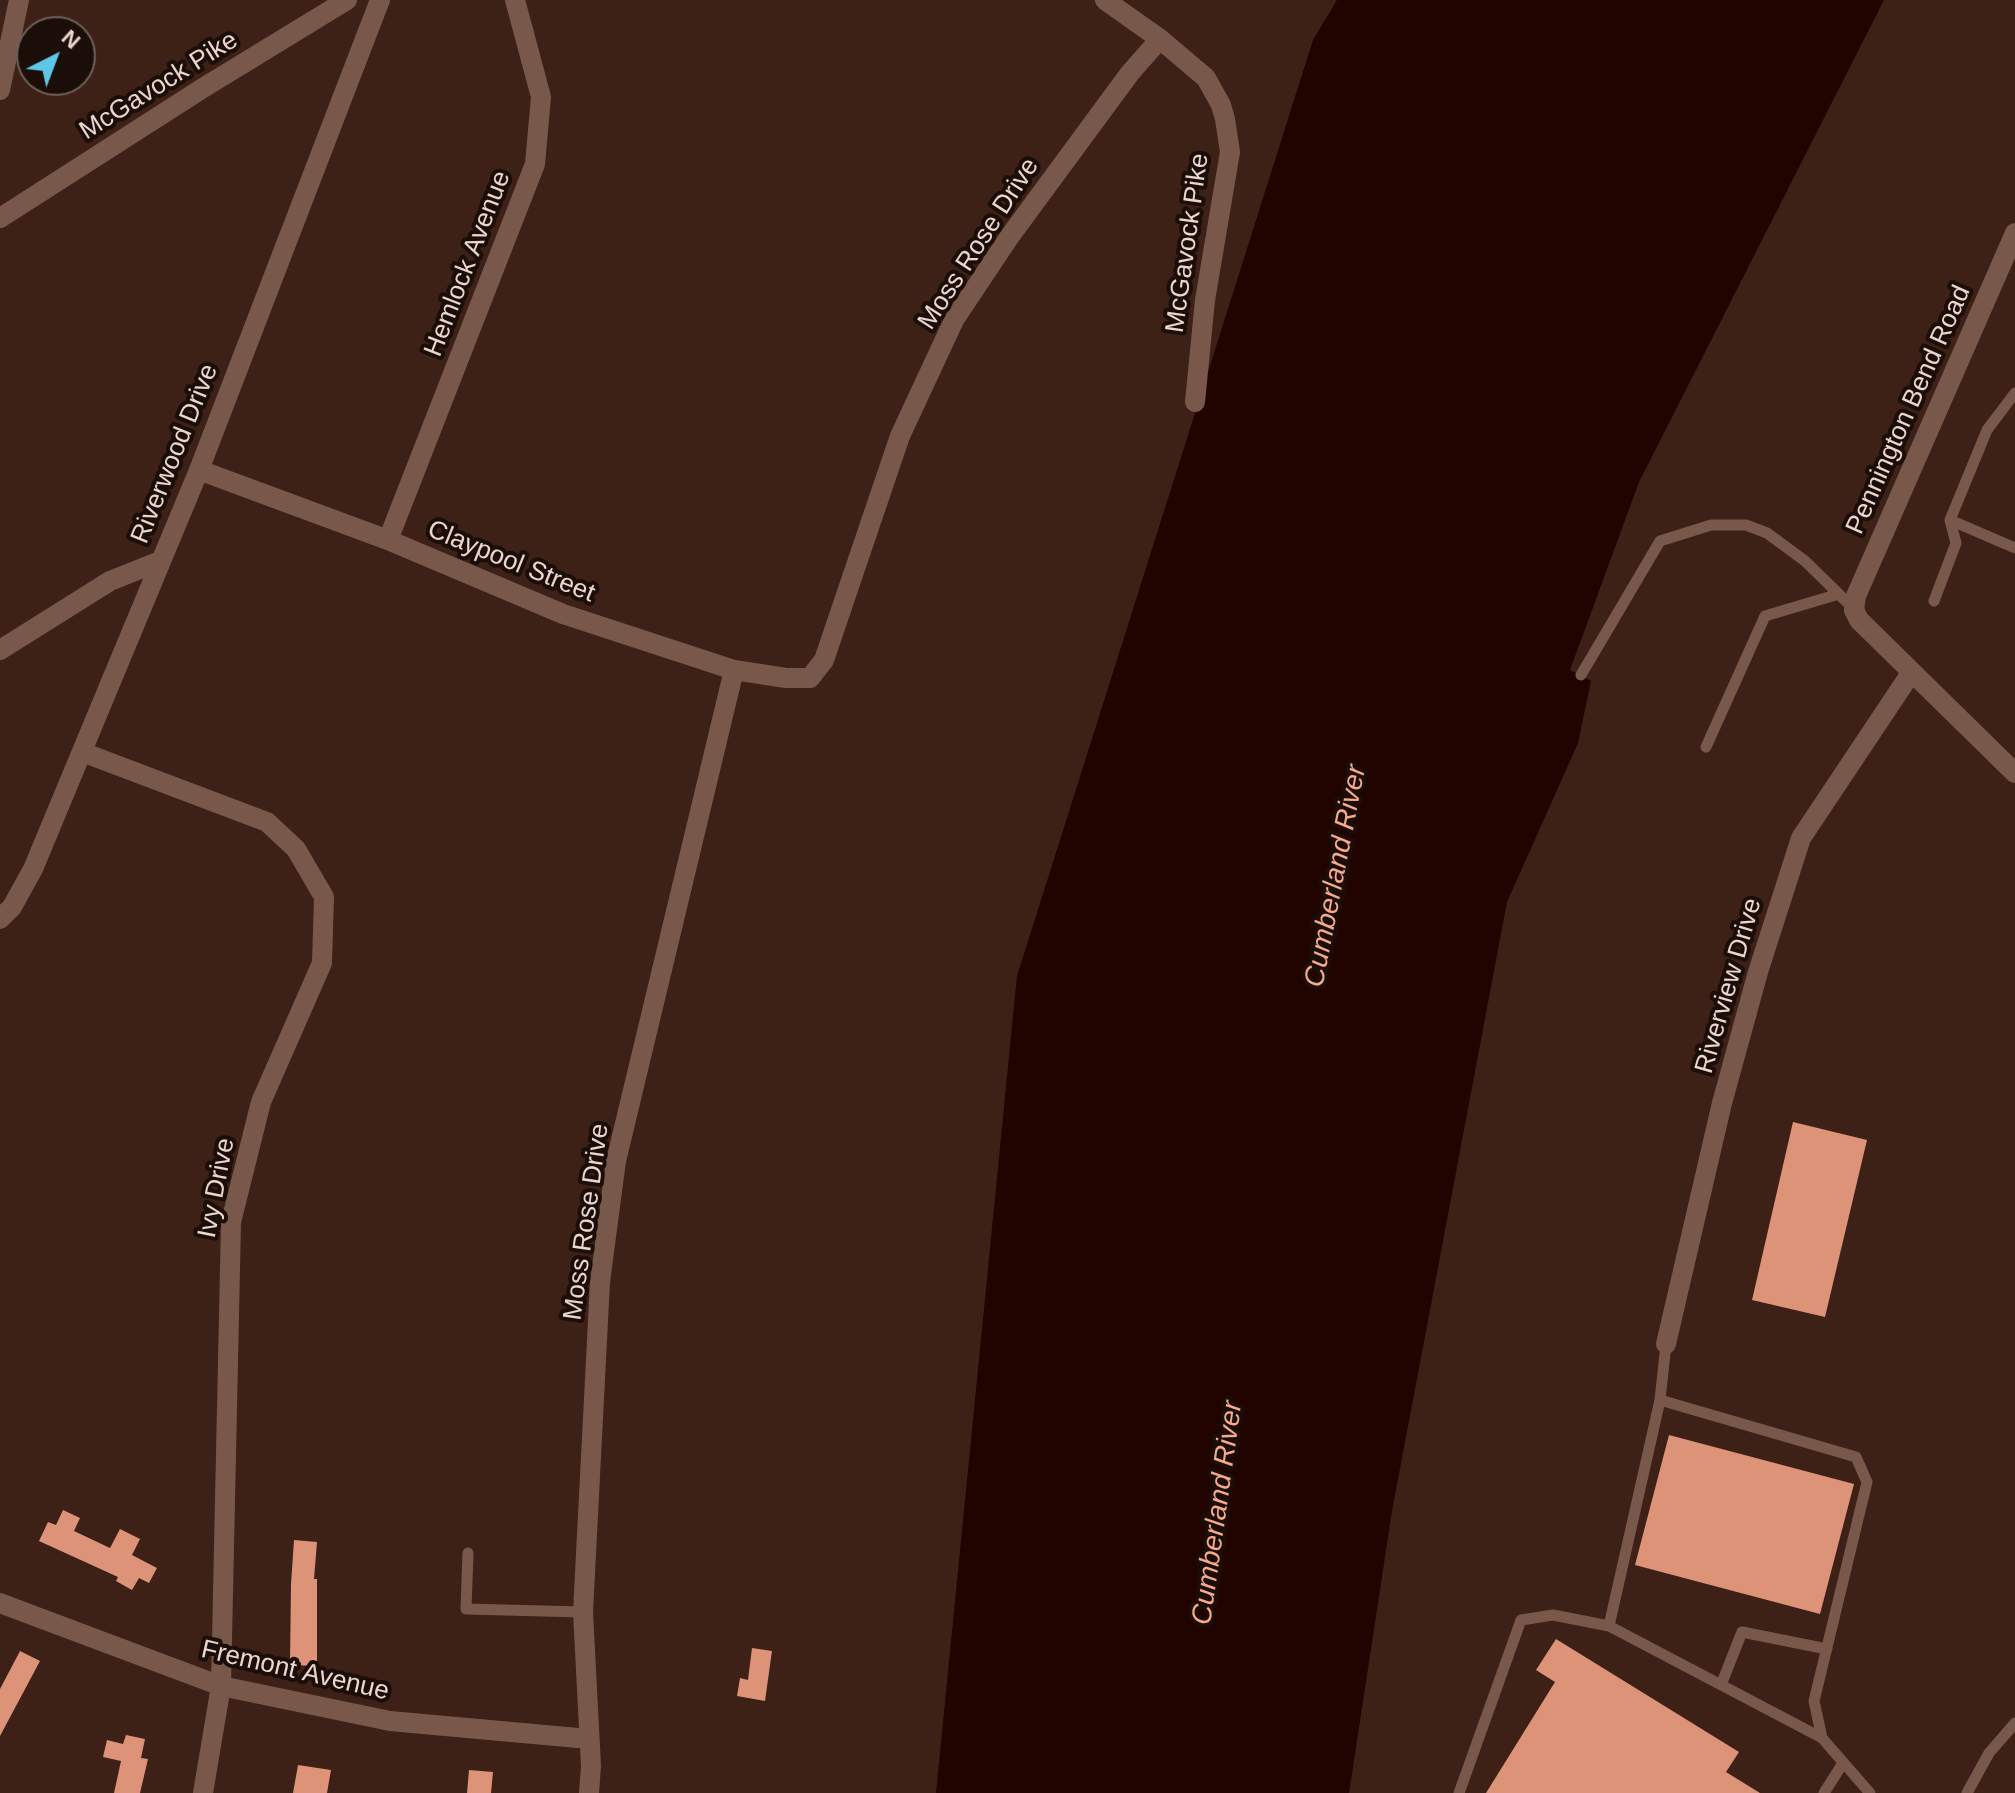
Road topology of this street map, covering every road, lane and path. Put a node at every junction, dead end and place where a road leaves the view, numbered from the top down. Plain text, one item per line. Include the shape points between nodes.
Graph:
1 (19, 0) edge
2 (347, 0) edge
3 (380, 0) edge
4 (515, 0) edge
5 (1105, 0) edge
6 (1160, 39) junction
7 (0, 90) edge
8 (0, 218) edge
9 (2015, 233) edge
10 (2015, 393) edge
11 (1195, 402) dead end
12 (199, 470) junction
13 (1950, 520) junction
14 (388, 540) junction
15 (2015, 548) edge
16 (160, 561) junction
17 (1839, 594) junction
18 (1934, 601) dead end
19 (1854, 610) junction
20 (0, 650) edge
21 (734, 670) junction
22 (1911, 673) junction
23 (1581, 675) dead end
24 (810, 678) joint
25 (1706, 747) dead end
26 (82, 752) junction
27 (2015, 773) edge
28 (0, 919) edge
29 (1666, 1344) joint
30 (1660, 1400) junction
31 (468, 1553) dead end
32 (0, 1603) edge
33 (583, 1612) junction
34 (1609, 1626) junction
35 (1827, 1649) junction
36 (1721, 1685) junction
37 (221, 1686) junction
38 (2015, 1723) edge
39 (1822, 1738) junction
40 (589, 1739) junction
41 (1843, 1763) junction
42 (203, 1793) edge
43 (589, 1793) edge
44 (1459, 1793) edge
45 (1824, 1793) edge
46 (1870, 1793) edge
47 (1967, 1793) edge

1 - 7 street
2 - 8 street, McGavock Pike
3 - 12 street, Riverwood Drive
4 - 14 street, Hemlock Avenue via 541,97 535,164
5 - 6 street, McGavock Pike
6 - 11 street, McGavock Pike via 1206,78 1221,105 1230,152 1205,300
6 - 24 street, Moss Rose Drive via 1010,236 954,320 900,436 824,660
9 - 19 street, Pennington Bend Road via 1862,581
10 - 13 lane via 1987,430
12 - 14 street, Claypool Street
12 - 16 street, Riverwood Drive
13 - 15 lane
13 - 18 lane via 1956,543
14 - 21 street, Claypool Street via 563,614
16 - 20 street via 110,581
16 - 26 street, Riverwood Drive
17 - 19 lane
17 - 23 lane via 1767,533 1746,525 1690,531 1660,541
17 - 25 lane via 1765,616
19 - 22 street
21 - 24 street, Claypool Street
21 - 33 street, Moss Rose Drive via 616,1161 600,1282
22 - 27 street
22 - 29 street, Riverview Drive via 1801,838 1722,1103
26 - 28 street, Riverwood Drive via 33,869
26 - 37 street, Ivy Drive via 267,822 296,849 324,897 322,963 261,1102 231,1222
29 - 30 lane
30 - 34 lane
30 - 35 lane via 1856,1457 1867,1482
31 - 33 lane via 466,1609
32 - 37 street, Fremont Avenue
33 - 40 street, Moss Rose Drive
34 - 36 lane
34 - 44 lane via 1553,1615 1521,1620
35 - 36 lane via 1742,1632
35 - 39 lane via 1814,1701
36 - 39 lane
37 - 40 street, Fremont Avenue via 390,1721
37 - 42 street, Ivy Drive
38 - 47 lane via 1989,1753
39 - 41 lane
40 - 43 street, Moss Rose Drive
41 - 45 lane
41 - 46 lane

